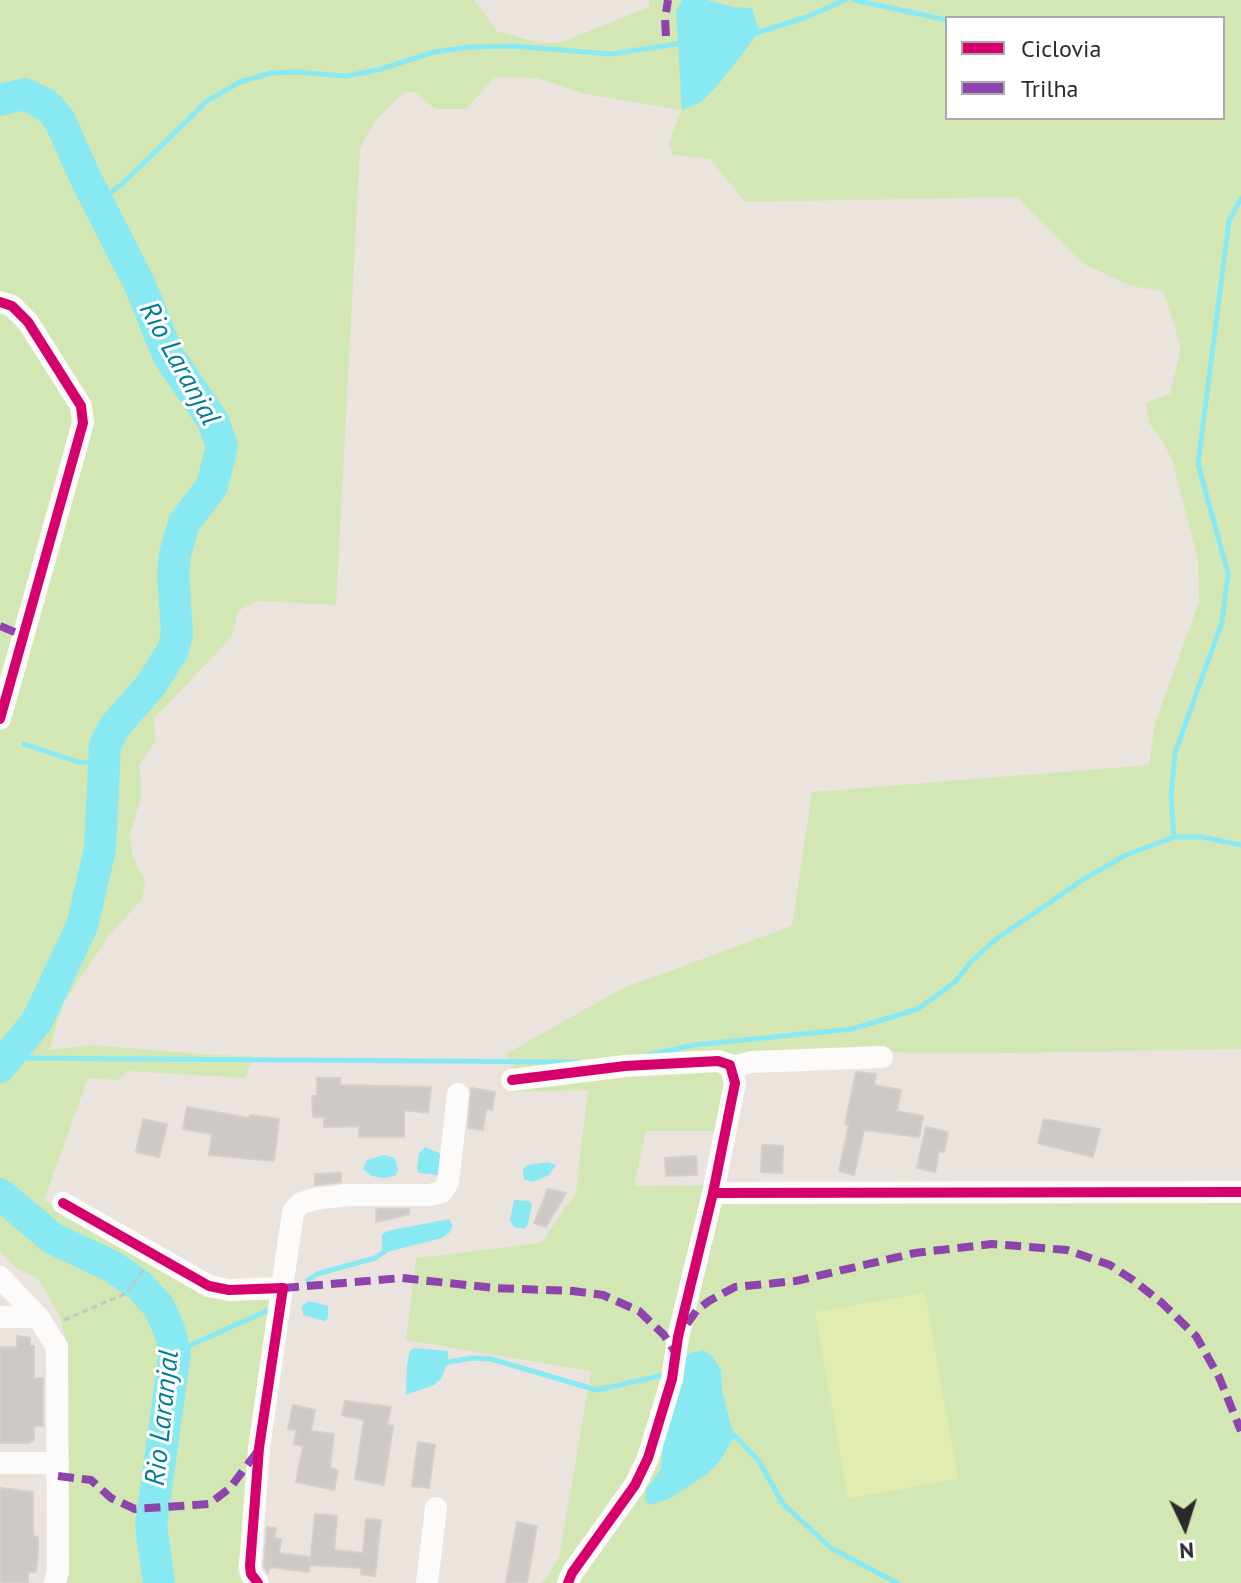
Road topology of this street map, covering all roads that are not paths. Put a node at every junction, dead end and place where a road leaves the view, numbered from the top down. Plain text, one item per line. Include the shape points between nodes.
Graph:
1 (0, 302) edge
2 (0, 719) edge
3 (882, 1057) dead end
4 (734, 1072) junction
5 (512, 1080) dead end
6 (458, 1094) dead end
7 (1241, 1192) edge
8 (713, 1193) junction
9 (63, 1203) dead end
10 (0, 1277) edge
11 (283, 1288) junction
12 (0, 1317) edge
13 (43, 1324) junction
14 (0, 1463) edge
15 (58, 1463) junction
16 (436, 1508) dead end
17 (55, 1583) edge
18 (258, 1583) edge
19 (427, 1583) edge
20 (568, 1583) edge

1 - 2 street via 28,322 81,406 83,423
3 - 4 street via 751,1062
4 - 5 street via 718,1061
4 - 8 street
6 - 11 street via 446,1188 437,1195 348,1195 301,1203 290,1221
7 - 8 street
8 - 20 street via 672,1379 648,1458
9 - 11 street via 209,1286
10 - 13 street
11 - 18 street via 259,1448 250,1566
12 - 13 street
13 - 15 street via 57,1347
14 - 15 street
15 - 17 street
16 - 19 street

